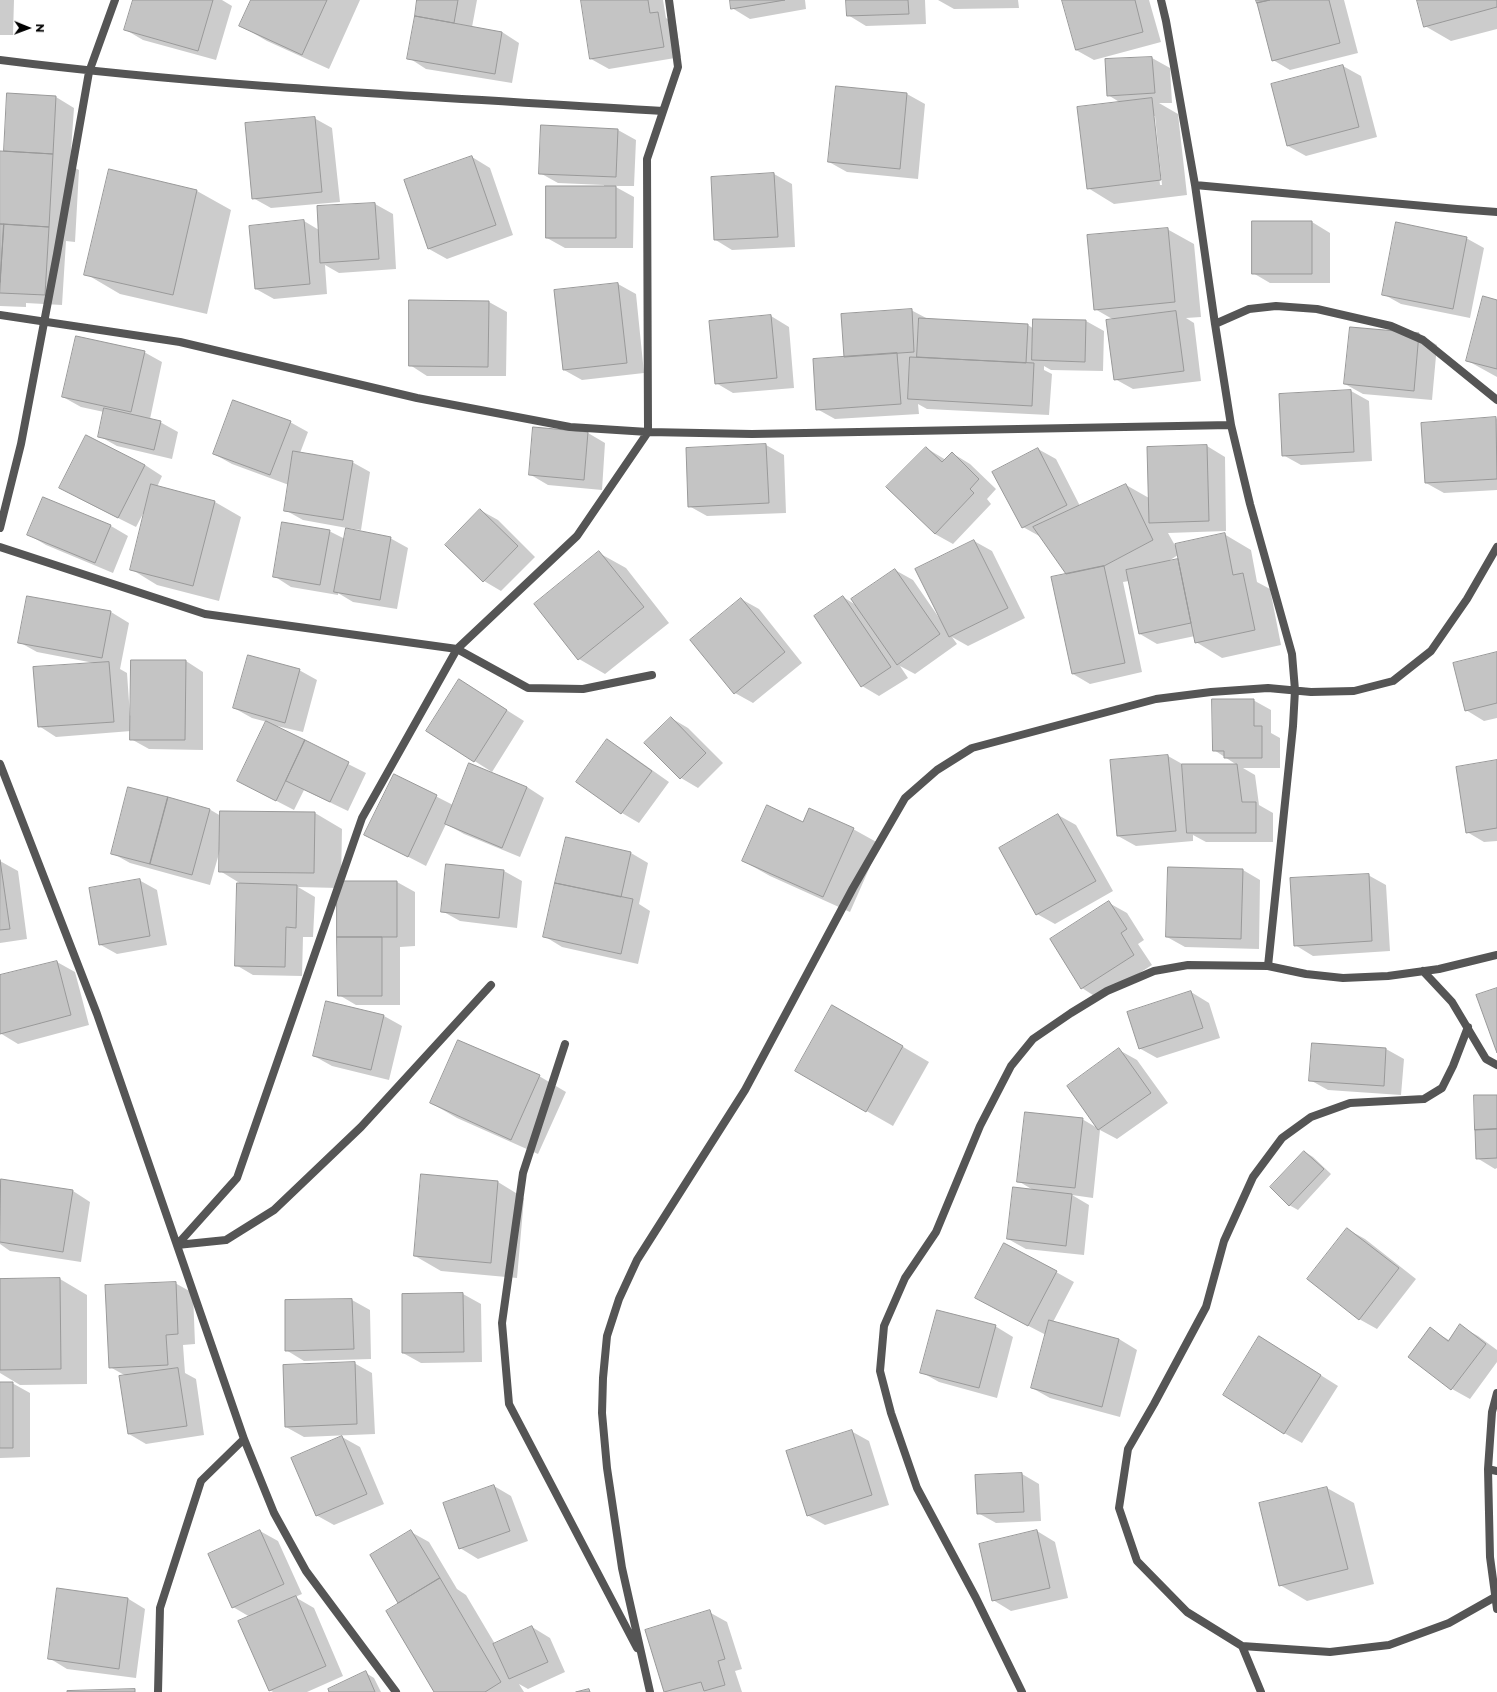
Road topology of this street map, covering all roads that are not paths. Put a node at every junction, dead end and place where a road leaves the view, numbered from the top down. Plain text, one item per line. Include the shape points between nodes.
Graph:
1 (115, 0) edge
2 (669, 0) edge
3 (1160, 0) edge
4 (0, 60) edge
5 (89, 72) junction
6 (663, 112) junction
7 (1195, 185) junction
8 (1497, 212) edge
9 (0, 315) edge
10 (44, 322) junction
11 (1215, 324) junction
12 (1497, 400) edge
13 (1231, 425) junction
14 (648, 432) junction
15 (0, 528) edge
16 (0, 547) edge
17 (1497, 547) edge
18 (456, 649) junction
19 (652, 675) dead end
20 (1295, 690) junction
21 (0, 764) edge
22 (1497, 955) edge
23 (1268, 966) junction
24 (1423, 971) junction
25 (491, 985) dead end
26 (1468, 1027) junction
27 (565, 1044) dead end
28 (1497, 1065) edge
29 (177, 1245) junction
30 (1497, 1393) edge
31 (244, 1439) junction
32 (1488, 1469) junction
33 (1497, 1471) edge
34 (1495, 1597) junction
35 (1497, 1609) edge
36 (1242, 1646) junction
37 (642, 1658) junction
38 (158, 1692) edge
39 (396, 1692) edge
40 (650, 1692) edge
41 (1022, 1692) edge
42 (1261, 1692) edge

1 - 5 street
2 - 6 street via 678,67
3 - 7 street
4 - 5 street
5 - 6 street
5 - 10 street
6 - 14 street via 647,159
7 - 8 street
7 - 11 street
9 - 10 street
10 - 14 street via 180,342 417,398 563,426
10 - 15 street via 21,444
11 - 12 street via 1249,309 1276,306 1317,309 1391,326 1423,340
11 - 13 street
13 - 14 street via 752,434
13 - 20 street via 1292,654
14 - 18 street via 577,536
16 - 18 street via 205,614
17 - 20 street via 1467,599 1431,651 1393,681 1354,691
18 - 19 street via 528,688 583,689
18 - 29 street via 362,818 237,1178
20 - 23 street
20 - 37 street via 1268,688 1156,699 972,748 936,770 906,798 853,888 745,1090 637,1260 610,1328 602,1378 607,1468 622,1568
21 - 29 street via 97,1014
22 - 24 street
23 - 24 street via 1343,978
23 - 41 street via 1188,965 1154,971 1107,991 1033,1039 1011,1066 997,1092 980,1126 936,1232 905,1278 884,1326 880,1371 891,1413 917,1488 976,1598
24 - 26 street via 1452,1002
25 - 29 street via 361,1126 274,1210 226,1240
26 - 28 street via 1486,1058
26 - 36 street via 1442,1088 1424,1099 1350,1103 1312,1117 1282,1138 1253,1177 1224,1241 1206,1306 1128,1449 1119,1508 1137,1561 1187,1612
27 - 37 street via 523,1173 502,1323 509,1404
29 - 31 street
30 - 32 street via 1492,1412
31 - 38 street via 202,1481 160,1608
31 - 39 street via 274,1513 306,1571
32 - 33 street
32 - 34 street via 1490,1557
34 - 35 street
34 - 36 street via 1449,1623 1389,1645 1330,1652
36 - 42 street
37 - 40 street

